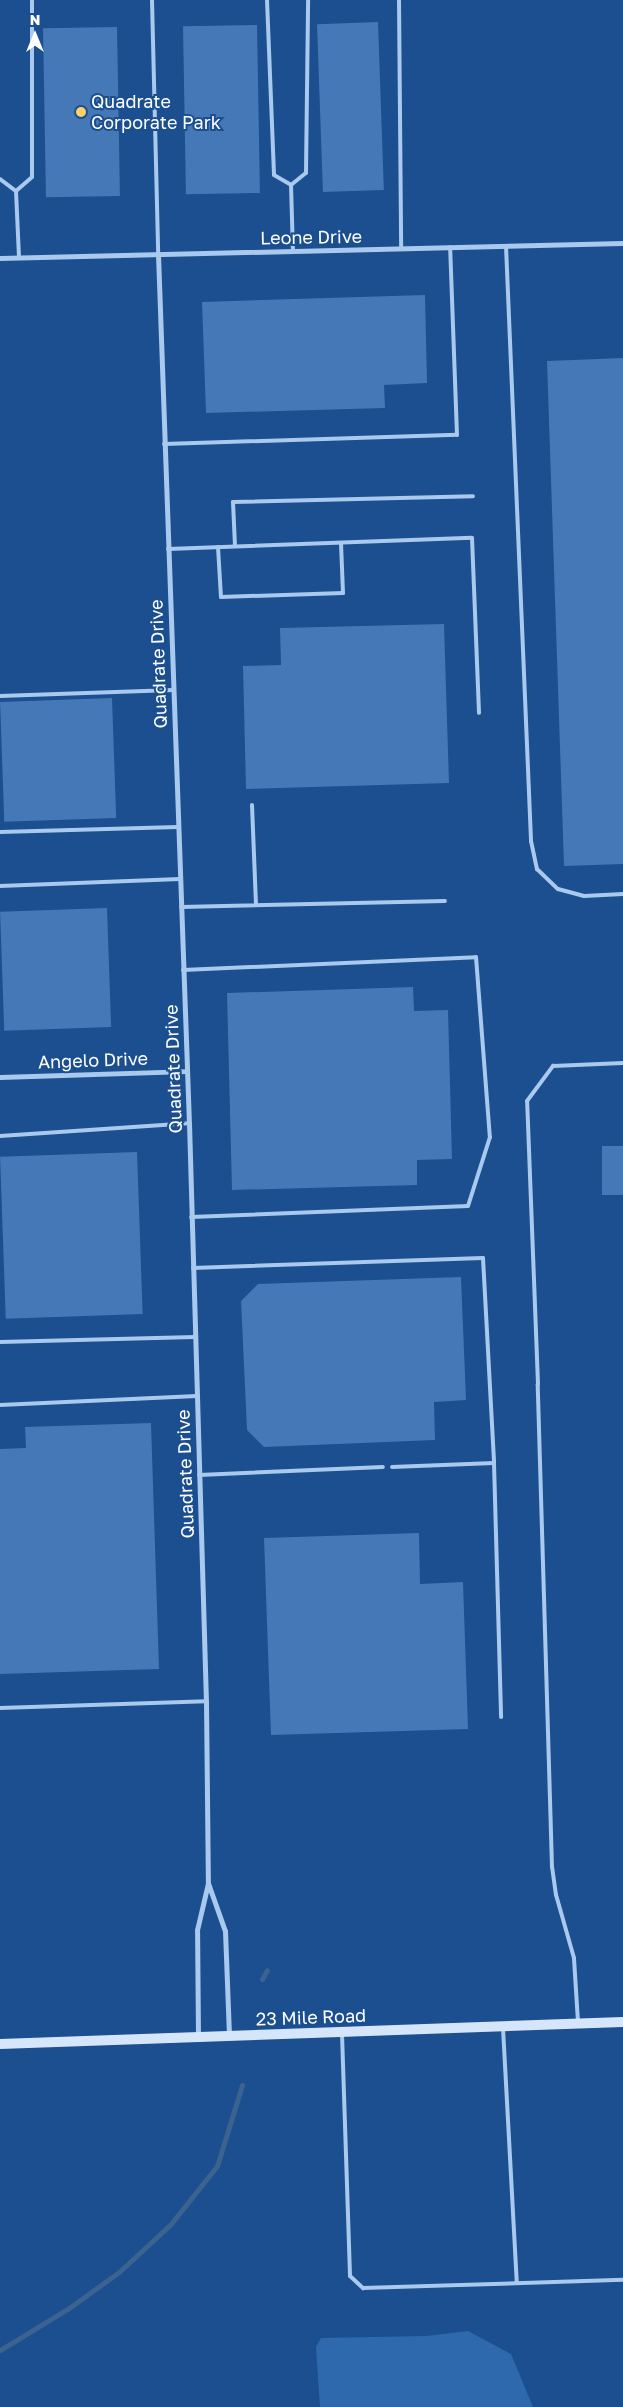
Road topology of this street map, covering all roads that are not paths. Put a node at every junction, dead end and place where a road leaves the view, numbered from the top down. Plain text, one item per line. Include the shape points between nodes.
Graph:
1 (32, 0) edge
2 (152, 0) edge
3 (267, 0) edge
4 (308, 0) edge
5 (399, 0) edge
6 (0, 179) edge
7 (291, 185) junction
8 (16, 191) junction
9 (623, 243) edge
10 (506, 246) junction
11 (450, 247) junction
12 (402, 248) junction
13 (293, 251) junction
14 (158, 254) junction
15 (0, 258) edge
16 (19, 258) junction
17 (164, 444) junction
18 (473, 496) dead end
19 (341, 543) junction
20 (235, 546) junction
21 (218, 547) junction
22 (168, 549) junction
23 (173, 690) junction
24 (0, 696) edge
25 (479, 714) dead end
26 (252, 805) dead end
27 (178, 827) junction
28 (0, 832) edge
29 (180, 880) junction
30 (0, 886) edge
31 (623, 894) edge
32 (445, 901) dead end
33 (256, 905) junction
34 (181, 907) junction
35 (183, 970) junction
36 (623, 1062) edge
37 (187, 1071) junction
38 (0, 1077) edge
39 (188, 1123) junction
40 (0, 1136) edge
41 (191, 1217) junction
42 (193, 1268) junction
43 (195, 1338) junction
44 (0, 1342) edge
45 (197, 1396) junction
46 (0, 1405) edge
47 (494, 1463) junction
48 (383, 1467) dead end
49 (392, 1467) dead end
50 (199, 1475) junction
51 (206, 1701) junction
52 (0, 1708) edge
53 (501, 1716) dead end
54 (208, 1883) junction
55 (623, 2022) edge
56 (579, 2024) junction
57 (503, 2026) junction
58 (342, 2032) junction
59 (198, 2036) junction
60 (229, 2036) junction
61 (0, 2044) edge
62 (623, 2280) edge
63 (517, 2283) junction

1 - 8 lane via 32,177
2 - 14 lane
3 - 7 lane via 274,175
4 - 7 lane via 306,173
5 - 12 lane
6 - 8 lane
7 - 13 lane
8 - 16 lane
9 - 10 street, Leone Drive
10 - 11 street, Leone Drive
10 - 31 lane via 531,841 537,869 558,889 584,896
11 - 12 street, Leone Drive
11 - 17 lane via 457,435
12 - 13 street, Leone Drive
13 - 14 street, Leone Drive
14 - 16 street, Leone Drive
14 - 17 street, Quadrate Drive
15 - 16 street, Leone Drive
17 - 22 street, Quadrate Drive
18 - 20 lane via 233,502
19 - 20 lane
19 - 21 lane via 344,593 221,597
19 - 25 lane via 472,538
20 - 21 lane
21 - 22 lane
22 - 23 street, Quadrate Drive
23 - 24 lane
23 - 27 street, Quadrate Drive
26 - 33 lane
27 - 28 lane
27 - 29 street, Quadrate Drive
29 - 30 lane
29 - 34 street, Quadrate Drive
32 - 33 lane
33 - 34 lane
34 - 35 street, Quadrate Drive
35 - 37 street, Quadrate Drive
35 - 41 lane via 476,957 490,1137 468,1206
36 - 56 lane via 553,1066 527,1101 552,1867 556,1895 574,1958
37 - 38 street, Angelo Drive
37 - 39 street, Quadrate Drive
39 - 40 lane
39 - 41 street, Quadrate Drive
41 - 42 street, Quadrate Drive
42 - 43 street, Quadrate Drive
42 - 47 lane via 483,1258
43 - 44 lane
43 - 45 street, Quadrate Drive
45 - 46 lane
45 - 50 street, Quadrate Drive
47 - 49 lane
47 - 53 lane
48 - 50 lane
50 - 51 street, Quadrate Drive
51 - 52 lane
51 - 54 street, Quadrate Drive
54 - 59 street, Quadrate Drive via 198,1930
54 - 60 street, Quadrate Drive via 225,1931
55 - 56 main road, 23 Mile Road
56 - 57 main road, 23 Mile Road
57 - 58 main road, 23 Mile Road
57 - 63 lane
58 - 60 main road, 23 Mile Road
58 - 63 lane via 350,2276 363,2288
59 - 60 main road, 23 Mile Road
59 - 61 main road, 23 Mile Road
62 - 63 lane

